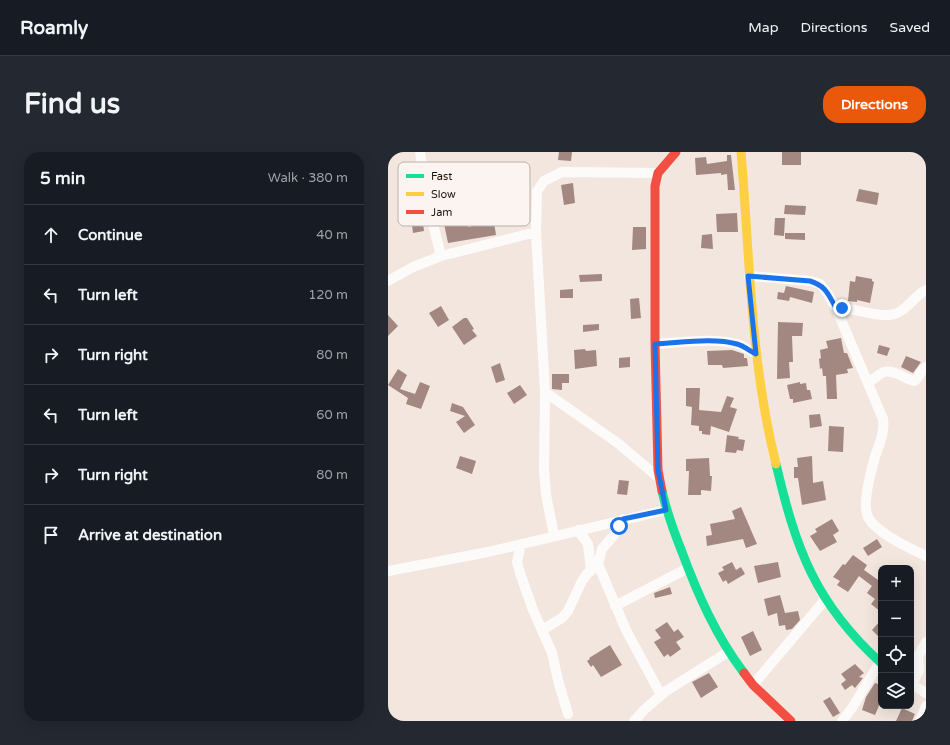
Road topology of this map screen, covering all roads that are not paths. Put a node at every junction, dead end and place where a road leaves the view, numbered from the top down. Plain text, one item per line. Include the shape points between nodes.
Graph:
1 (420, 152) edge
2 (676, 152) edge
3 (741, 152) edge
4 (421, 162) edge
5 (658, 173) junction
6 (434, 226) edge
7 (536, 232) junction
8 (441, 256) junction
9 (748, 276) junction
10 (388, 281) edge
11 (926, 290) edge
12 (836, 308) junction
13 (655, 344) junction
14 (756, 354) junction
15 (926, 367) edge
16 (868, 382) junction
17 (545, 392) junction
18 (659, 478) junction
19 (666, 510) junction
20 (623, 519) junction
21 (578, 530) junction
22 (554, 535) junction
23 (521, 544) junction
24 (926, 556) edge
25 (595, 567) junction
26 (688, 568) junction
27 (388, 571) edge
28 (824, 601) junction
29 (615, 606) junction
30 (542, 630) junction
31 (926, 642) edge
32 (728, 652) junction
33 (878, 660) edge
34 (878, 665) edge
35 (914, 679) edge
36 (754, 685) junction
37 (914, 686) edge
38 (926, 693) edge
39 (661, 695) junction
40 (926, 706) edge
41 (568, 714) dead end
42 (634, 721) edge
43 (791, 721) edge
44 (842, 721) edge
45 (920, 721) edge

1 - 4 street
2 - 5 street
3 - 9 street
5 - 7 street via 562,172 544,180 537,191
5 - 13 street via 655,186
6 - 8 street
7 - 8 street
7 - 17 street
8 - 10 street via 414,266
9 - 12 street via 820,284
9 - 14 street
11 - 12 street via 905,309 889,316 852,308
12 - 16 street
13 - 14 street via 699,341 733,343
13 - 18 street
14 - 28 street via 761,396 789,517 802,557
15 - 16 street via 914,381 884,372 874,381
16 - 24 street via 884,426 870,483 866,510 868,517 880,530
17 - 18 street via 619,444
17 - 22 street via 544,469
18 - 19 street
19 - 20 street
19 - 26 street
20 - 21 street
20 - 25 street via 602,549
21 - 22 street
21 - 25 street via 588,544
22 - 23 street
23 - 27 street
23 - 30 street via 517,562
25 - 29 street
25 - 30 street via 582,581 568,611 562,618
26 - 29 street
26 - 32 street via 716,632
28 - 33 street via 852,636
28 - 36 street
29 - 39 street
30 - 41 street via 552,653
31 - 35 street via 918,656 919,670
32 - 36 street
32 - 39 street
34 - 44 street
36 - 43 street
37 - 38 street
39 - 42 street
40 - 45 street

